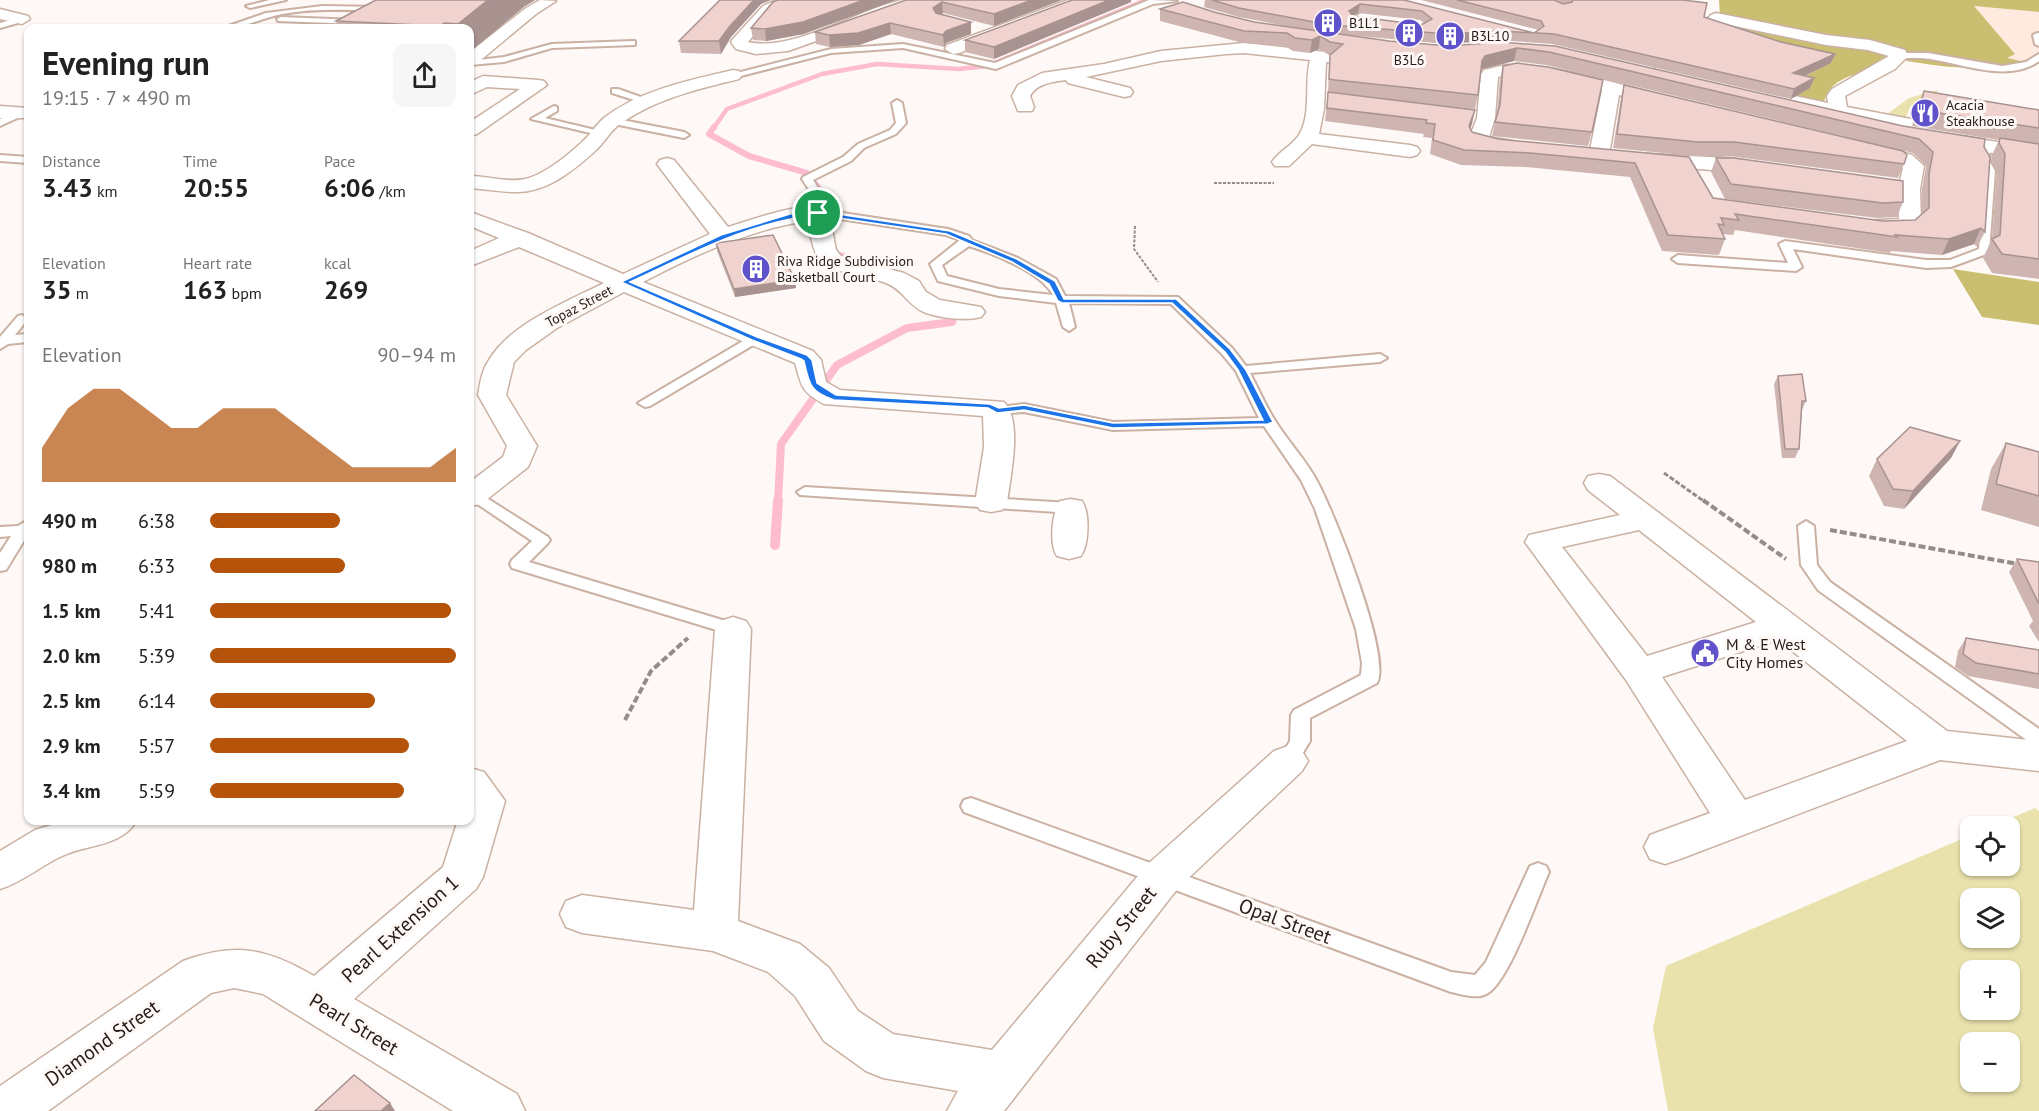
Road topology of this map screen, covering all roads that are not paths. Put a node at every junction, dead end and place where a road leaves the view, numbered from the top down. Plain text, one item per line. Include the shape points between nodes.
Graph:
1 (282, 0) edge
2 (547, 0) edge
3 (789, 0) edge
4 (918, 0) edge
5 (1082, 0) edge
6 (1177, 3) edge
7 (1034, 5) dead end
8 (250, 6) dead end
9 (393, 7) joint
10 (1391, 9) edge
11 (1055, 10) junction
12 (0, 14) edge
13 (250, 18) junction
14 (1716, 18) edge
15 (22, 19) joint
16 (237, 24) edge
17 (332, 24) edge
18 (363, 24) edge
19 (1351, 24) edge
20 (964, 25) edge
21 (0, 26) edge
22 (996, 33) junction
23 (632, 43) dead end
24 (1366, 45) edge
25 (1416, 47) edge
26 (1318, 48) junction
27 (953, 49) dead end
28 (1900, 56) junction
29 (2039, 57) edge
30 (474, 58) edge
31 (474, 61) edge
32 (1386, 63) edge
33 (1058, 74) junction
34 (733, 75) joint
35 (1663, 75) edge
36 (474, 87) edge
37 (1611, 89) junction
38 (615, 91) dead end
39 (1124, 92) dead end
40 (647, 101) junction
41 (897, 104) dead end
42 (1680, 106) edge
43 (1025, 107) dead end
44 (554, 109) dead end
45 (1838, 111) junction
46 (0, 112) edge
47 (24, 113) edge
48 (24, 113) edge
49 (1463, 115) edge
50 (1486, 118) junction
51 (0, 123) edge
52 (474, 124) edge
53 (605, 127) junction
54 (684, 135) dead end
55 (1930, 135) junction
56 (1307, 138) junction
57 (1727, 140) edge
58 (1842, 143) edge
59 (1986, 146) junction
60 (2039, 146) edge
61 (1530, 148) edge
62 (1865, 148) junction
63 (1410, 151) dead end
64 (1576, 153) edge
65 (2039, 154) edge
66 (1599, 155) junction
67 (0, 158) edge
68 (1905, 159) junction
69 (24, 160) edge
70 (1282, 162) road end
71 (667, 164) dead end
72 (1729, 164) junction
73 (1774, 170) edge
74 (474, 182) edge
75 (1886, 186) edge
76 (1909, 189) junction
77 (825, 214) junction
78 (474, 220) edge
79 (1854, 224) edge
80 (723, 236) junction
81 (520, 237) junction
82 (967, 242) junction
83 (474, 258) edge
84 (1678, 259) dead end
85 (624, 282) junction
86 (1062, 301) junction
87 (966, 311) dead end
88 (22, 319) dead end
89 (1069, 327) dead end
90 (754, 338) junction
91 (24, 339) edge
92 (2, 343) edge
93 (1380, 358) dead end
94 (1242, 370) junction
95 (645, 403) dead end
96 (997, 411) junction
97 (1268, 422) junction
98 (1599, 483) dead end
99 (805, 492) dead end
100 (474, 494) edge
101 (474, 497) edge
102 (991, 503) junction
103 (1071, 508) joint
104 (1646, 519) junction
105 (1806, 526) road end
106 (24, 528) edge
107 (24, 530) edge
108 (0, 532) edge
109 (1069, 549) dead end
110 (0, 566) edge
111 (720, 625) joint
112 (1784, 626) junction
113 (1639, 671) junction
114 (2039, 739) edge
115 (1938, 745) junction
116 (2039, 756) edge
117 (1288, 760) joint
118 (474, 788) edge
119 (971, 806) dead end
120 (1737, 821) junction
121 (106, 825) edge
122 (1665, 847) dead end
123 (0, 872) edge
124 (1538, 872) dead end
125 (1163, 876) junction
126 (582, 914) dead end
127 (716, 932) junction
128 (199, 975) joint
129 (317, 1002) junction
130 (1002, 1075) junction
131 (6, 1111) edge
132 (499, 1111) edge
133 (973, 1111) edge

1 - 8 lane
2 - 30 street
3 - 4 street via 768,9 739,42 742,46 788,46
5 - 11 street
6 - 34 lane via 1152,2 996,66 903,46 831,51
7 - 11 street
9 - 13 lane via 315,6
9 - 18 street
10 - 19 street
11 - 22 street
12 - 15 street
13 - 16 lane
13 - 17 lane
14 - 28 street via 1882,48
15 - 21 lane
20 - 22 street
22 - 27 street
23 - 31 lane via 552,46 504,59
24 - 26 street
25 - 35 street via 1494,37
26 - 32 street
26 - 33 street via 1226,49
26 - 56 street via 1316,104
28 - 29 lane via 1928,56 2002,69 2016,68
28 - 45 street via 1838,93
33 - 39 street
33 - 43 street via 1024,89 1021,96
34 - 40 street
36 - 52 street via 483,81 538,85
37 - 42 street
37 - 50 street via 1529,69 1496,71 1490,74 1488,82
37 - 66 street
38 - 40 lane
40 - 53 street
41 - 77 lane via 901,123 893,132 811,176
44 - 53 lane via 536,119
45 - 55 street
45 - 55 street via 1756,96
46 - 47 street
48 - 51 lane
49 - 50 street
50 - 61 street via 1478,141
53 - 54 lane
53 - 74 street via 582,152 537,182 518,186
55 - 59 street
55 - 60 street
55 - 62 street via 1903,137
55 - 68 street via 1936,145
56 - 63 street
56 - 70 street
57 - 72 street
58 - 62 street
59 - 65 street
59 - 84 lane via 1984,160 1990,171 1985,251 1951,263 1926,264 1785,244 1796,267
62 - 68 street
64 - 66 street
66 - 72 street via 1697,172
67 - 69 lane
68 - 76 street via 1914,166
71 - 80 street
72 - 73 street
75 - 76 street
76 - 79 street via 1910,222 1900,228
77 - 80 street, Topaz Street via 790,216
77 - 82 lane, Topaz Street via 948,232
77 - 87 street via 825,250 833,261 897,278 933,307
78 - 81 street
80 - 85 street, Topaz Street
81 - 83 street
81 - 85 street
82 - 86 lane, Topaz Street via 1014,260 1052,282
82 - 86 lane via 936,264 942,278 971,288
85 - 90 street
85 - 100 street, Topaz Street via 540,326 505,354 492,395 522,446 517,461
86 - 89 lane
86 - 94 lane via 1174,300
88 - 92 lane
90 - 95 lane
90 - 96 street via 810,365 813,384 834,398 990,406
91 - 92 lane
93 - 94 lane
94 - 97 lane
96 - 97 lane via 1024,408 1113,426
96 - 102 street via 999,447
97 - 117 lane via 1309,480 1323,509 1365,629 1371,663 1370,678 1301,715 1300,741
98 - 104 street
99 - 102 lane
101 - 111 lane via 542,540 518,564
102 - 103 lane
103 - 109 street
104 - 112 street
104 - 113 street via 1541,542
105 - 114 lane via 1809,565 1824,586
106 - 108 lane
107 - 110 lane
111 - 127 street
112 - 113 street
112 - 115 street
113 - 120 street
115 - 116 street
115 - 120 street
117 - 125 street, Ruby Street
118 - 129 street, Pearl Extension 1 via 484,801 461,877
119 - 125 lane, Opal Street
120 - 122 street
121 - 123 street via 50,842
124 - 125 lane, Opal Street via 1495,969 1480,986 1450,982
125 - 130 street, Ruby Street
126 - 127 street
127 - 130 street via 784,958 812,982 841,1026 883,1055
128 - 129 street, Pearl Street via 234,968 273,976
128 - 131 street, Diamond Street
129 - 132 street, Pearl Street
130 - 133 street, Ruby Street

